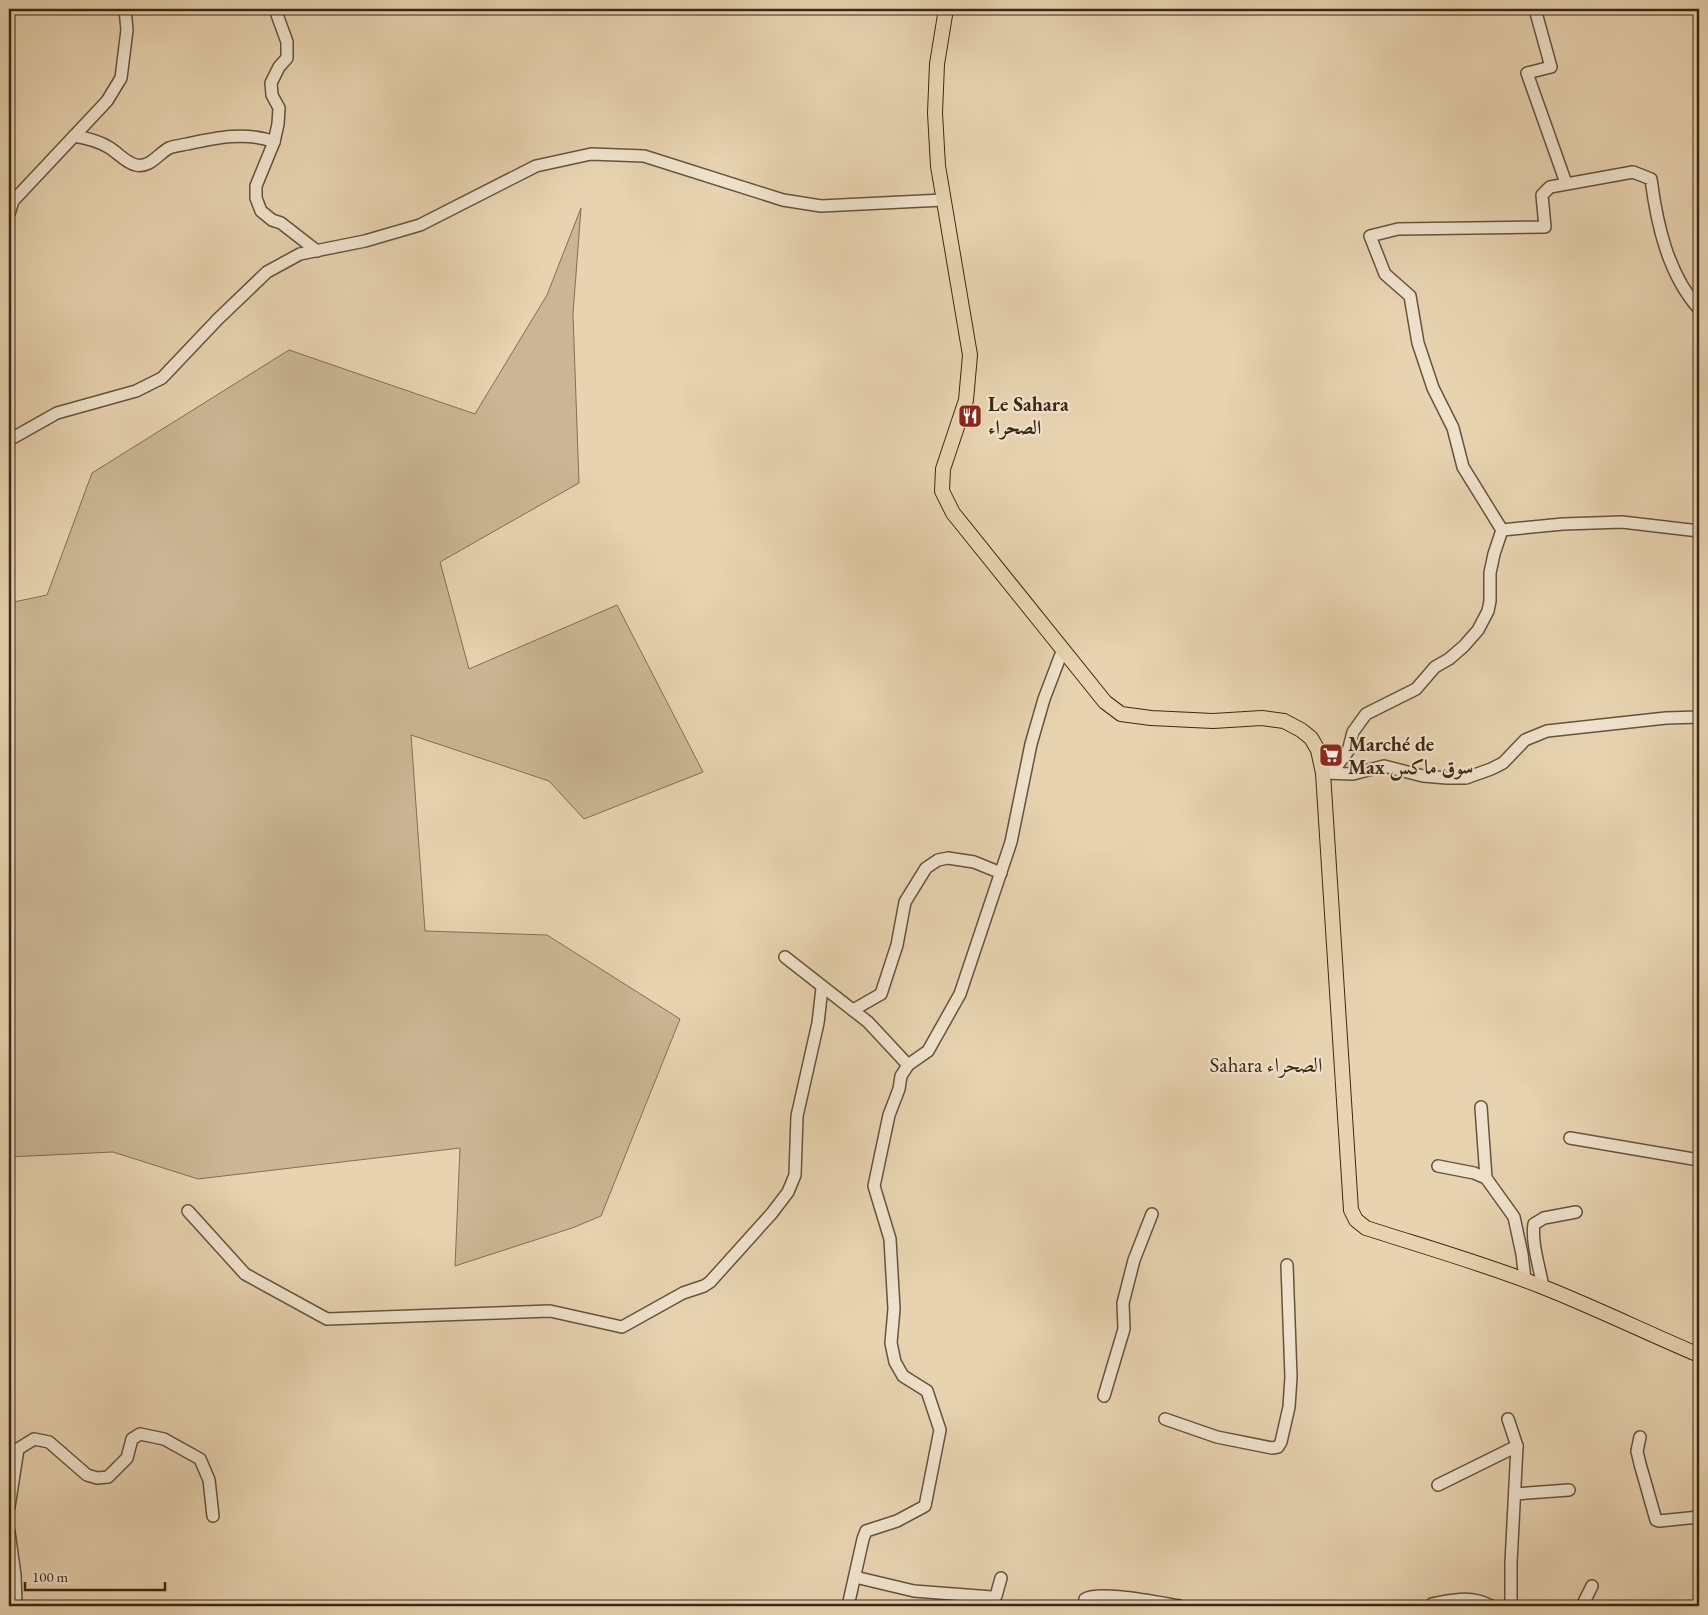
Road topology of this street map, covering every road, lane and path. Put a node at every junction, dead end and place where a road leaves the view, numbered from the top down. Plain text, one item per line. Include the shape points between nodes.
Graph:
1 (124, 9) edge
2 (275, 9) edge
3 (946, 9) edge
4 (1535, 9) edge
5 (74, 136) junction
6 (274, 142) junction
7 (1566, 183) junction
8 (943, 200) junction
9 (9, 214) edge
10 (317, 250) junction
11 (1699, 309) edge
12 (9, 440) edge
13 (1502, 530) junction
14 (1699, 531) edge
15 (1063, 649) junction
16 (1699, 717) edge
17 (1323, 773) junction
18 (1001, 873) junction
19 (785, 957) dead end
20 (822, 988) junction
21 (853, 1010) junction
22 (908, 1064) junction
23 (1481, 1107) dead end
24 (1570, 1138) dead end
25 (1699, 1160) edge
26 (1438, 1166) dead end
27 (1486, 1178) junction
28 (188, 1211) dead end
29 (1576, 1212) dead end
30 (1152, 1214) dead end
31 (1287, 1266) dead end
32 (1525, 1280) junction
33 (1543, 1287) junction
34 (1699, 1355) edge
35 (1104, 1396) dead end
36 (1165, 1419) dead end
37 (1508, 1419) dead end
38 (1640, 1437) dead end
39 (1517, 1446) junction
40 (1438, 1485) dead end
41 (1569, 1490) dead end
42 (1515, 1494) junction
43 (9, 1507) edge
44 (213, 1516) dead end
45 (1699, 1517) edge
46 (9, 1532) edge
47 (854, 1577) junction
48 (1001, 1578) dead end
49 (1592, 1586) dead end
50 (1432, 1604) dead end
51 (16, 1606) edge
52 (848, 1606) edge
53 (1084, 1606) edge
54 (1180, 1606) edge
55 (1491, 1606) edge
56 (1511, 1606) edge
57 (1582, 1606) edge

1 - 5 street via 127,30 121,78 107,101
2 - 6 street via 287,42 287,58 271,83 272,95 279,108
3 - 8 main road via 935,113
4 - 7 street via 1551,68 1527,73
5 - 6 street via 102,143 136,166 152,162 168,148 208,140 248,136
5 - 9 street via 13,201
6 - 10 street via 256,186 256,198 262,211
7 - 11 street via 1633,172 1651,179 1668,257 1689,298
7 - 13 street via 1550,187 1542,195 1546,226 1398,229 1370,236 1385,274 1410,296 1418,343 1433,388 1453,428 1463,467
8 - 10 street via 821,206 784,200 644,156 591,154 536,166 420,225
8 - 15 main road via 970,355 966,400 943,469 942,492 953,513
10 - 12 street via 300,254 267,272 162,378 136,391 57,413
13 - 14 street via 1622,522
13 - 17 street via 1490,574 1488,611 1478,630 1449,659 1435,667 1416,689 1366,714 1353,732 1348,751 1337,766
15 - 17 main road via 1105,702 1121,714 1213,721 1262,718 1284,721 1311,738 1318,750
15 - 18 street via 1036,726 1011,842
16 - 17 street via 1547,730 1525,740 1503,763 1466,778 1423,776 1384,766 1353,774
17 - 32 main road via 1351,1210 1356,1220 1366,1228
18 - 21 street via 974,862 948,858 926,868 905,902 897,945 881,994
18 - 22 street via 960,994 928,1051
19 - 20 street
20 - 21 street
20 - 28 street via 818,1023 797,1116 795,1175 788,1192 710,1282 622,1327 550,1311 328,1318 245,1274
21 - 22 street
22 - 47 street via 889,1115 874,1186 890,1239 894,1310 891,1344 902,1376 927,1391 940,1430 925,1506 897,1521 866,1531
23 - 27 street
24 - 25 street
26 - 27 street
27 - 32 street via 1514,1218
29 - 33 street via 1544,1218 1534,1224
30 - 35 street via 1134,1260 1123,1303 1124,1329
31 - 36 street via 1289,1406 1278,1447 1217,1438
32 - 33 main road
33 - 34 main road
37 - 39 street
38 - 45 street via 1637,1451 1656,1520
39 - 40 street
39 - 42 street
41 - 42 street
42 - 56 street
43 - 44 street via 18,1449 34,1439 49,1442 87,1476 97,1478 108,1476 127,1458 132,1439 140,1434 164,1439 200,1459 209,1480
46 - 51 street
47 - 48 street via 914,1591 992,1597 998,1592
47 - 52 street
49 - 57 street
50 - 55 street via 1462,1598
53 - 54 street via 1089,1596 1116,1596

